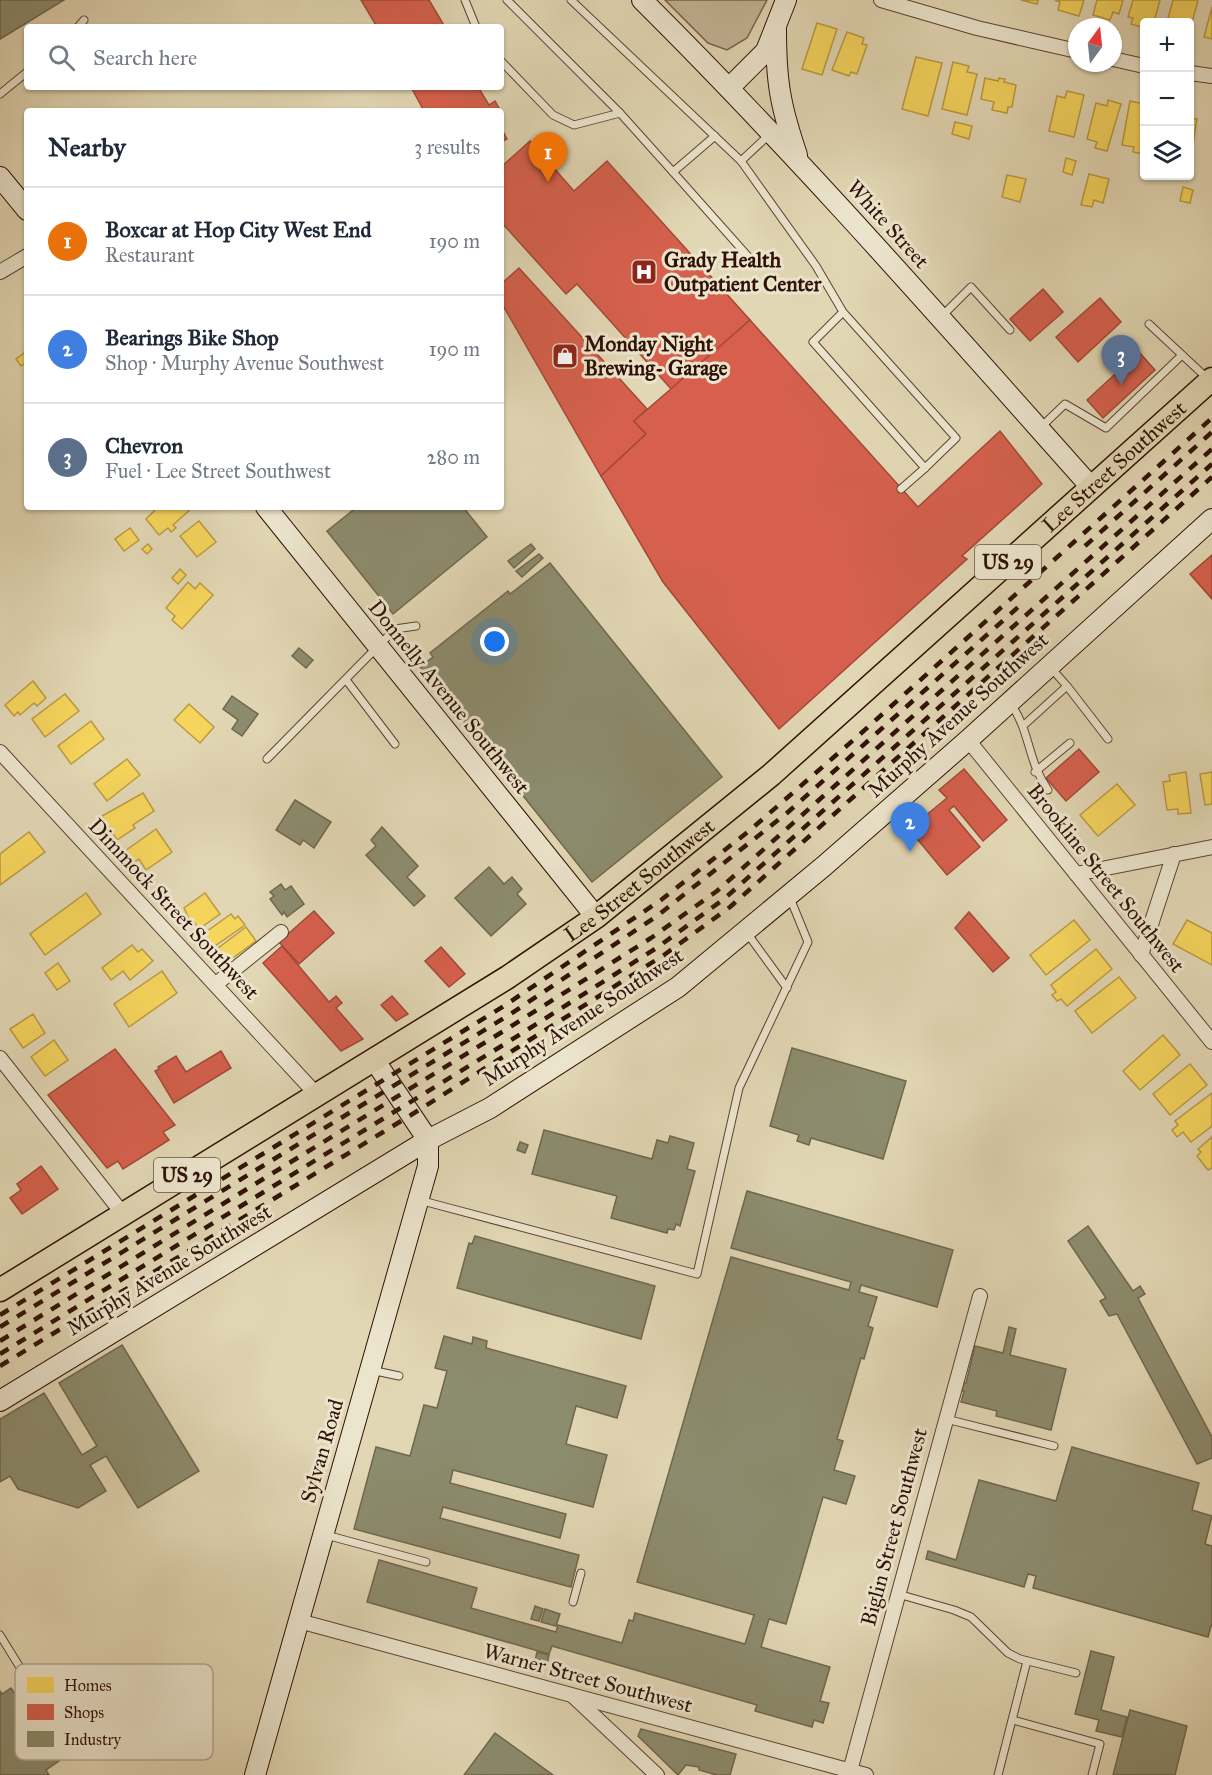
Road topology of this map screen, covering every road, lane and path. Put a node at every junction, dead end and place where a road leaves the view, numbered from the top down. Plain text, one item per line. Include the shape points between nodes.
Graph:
1 (465, 0) edge
2 (507, 0) edge
3 (571, 0) edge
4 (642, 0) edge
5 (786, 0) edge
6 (881, 0) edge
7 (84, 20) dead end
8 (81, 24) edge
9 (475, 24) edge
10 (776, 28) junction
11 (1068, 49) edge
12 (1122, 61) edge
13 (504, 64) edge
14 (1140, 65) edge
15 (24, 74) edge
16 (1194, 74) edge
17 (1212, 76) edge
18 (730, 87) junction
19 (0, 94) edge
20 (620, 113) junction
21 (772, 132) junction
22 (715, 136) junction
23 (741, 161) junction
24 (800, 163) junction
25 (673, 172) junction
26 (0, 177) edge
27 (24, 207) edge
28 (24, 258) edge
29 (753, 262) dead end
30 (0, 272) edge
31 (843, 312) junction
32 (941, 317) junction
33 (1149, 324) dead end
34 (1010, 330) dead end
35 (1182, 355) junction
36 (1211, 380) edge
37 (1039, 428) junction
38 (925, 468) junction
39 (1091, 487) junction
40 (901, 489) dead end
41 (268, 510) edge
42 (1212, 519) edge
43 (416, 626) dead end
44 (378, 647) junction
45 (1050, 666) junction
46 (346, 681) junction
47 (1067, 686) junction
48 (1010, 702) junction
49 (1024, 725) junction
50 (968, 740) junction
51 (1108, 740) dead end
52 (1070, 743) dead end
53 (395, 744) dead end
54 (0, 752) edge
55 (267, 759) dead end
56 (1035, 772) junction
57 (1048, 790) dead end
58 (1212, 847) edge
59 (1174, 854) junction
60 (1076, 874) junction
61 (789, 895) junction
62 (596, 917) junction
63 (745, 931) junction
64 (281, 932) dead end
65 (1141, 955) junction
66 (216, 984) junction
67 (787, 988) junction
68 (1212, 1042) edge
69 (0, 1058) edge
70 (375, 1061) junction
71 (317, 1095) junction
72 (428, 1140) junction
73 (419, 1200) junction
74 (123, 1214) junction
75 (1, 1287) edge
76 (980, 1296) dead end
77 (371, 1370) junction
78 (399, 1377) dead end
79 (0, 1401) edge
80 (946, 1419) junction
81 (1054, 1446) dead end
82 (323, 1534) junction
83 (426, 1562) dead end
84 (581, 1573) dead end
85 (898, 1594) junction
86 (573, 1602) dead end
87 (299, 1621) junction
88 (0, 1635) edge
89 (1028, 1661) junction
90 (18, 1664) edge
91 (1076, 1673) dead end
92 (573, 1695) junction
93 (1012, 1720) junction
94 (850, 1771) junction
95 (255, 1775) edge
96 (657, 1775) edge
97 (866, 1775) edge
98 (998, 1775) edge
99 (1092, 1775) edge

1 - 9 lane
2 - 20 lane
3 - 22 lane
4 - 18 street, White Street
5 - 10 street
6 - 11 street via 976,28
7 - 8 lane
10 - 18 street via 766,51
10 - 24 street via 779,100
12 - 14 street
13 - 20 lane via 553,115 574,125
15 - 19 lane
16 - 17 street
18 - 21 street, White Street
20 - 25 lane
21 - 23 lane
21 - 24 street, White Street
22 - 23 lane
22 - 25 lane
23 - 31 lane via 816,266
24 - 32 street, White Street
25 - 29 lane
26 - 27 street
28 - 30 street
31 - 38 lane via 813,342
31 - 38 lane via 956,438
32 - 34 lane via 972,287
32 - 37 street, White Street
33 - 35 lane
35 - 36 lane
35 - 37 lane via 1106,428 1065,404
36 - 39 main road, Lee Street Southwest / US 29
37 - 39 street, White Street
38 - 40 lane
39 - 62 main road, Lee Street Southwest / US 29 via 761,783
41 - 44 street, Donnelly Avenue Southwest
42 - 45 street, Murphy Avenue Southwest
43 - 44 lane via 395,629
44 - 46 lane
44 - 62 street, Donnelly Avenue Southwest
45 - 47 lane
45 - 48 street, Murphy Avenue Southwest
46 - 53 lane
46 - 55 lane
47 - 49 lane
47 - 51 lane
48 - 49 lane
48 - 50 street, Murphy Avenue Southwest
49 - 56 lane
50 - 60 street, Brookline Street Southwest
50 - 61 street, Murphy Avenue Southwest
52 - 56 lane
54 - 66 street, Dimmock Street Southwest
56 - 57 lane
58 - 59 street
59 - 60 street
59 - 65 street
60 - 65 street, Brookline Street Southwest
61 - 63 street, Murphy Avenue Southwest
61 - 67 lane via 808,942
62 - 70 main road, Lee Street Southwest / US 29
63 - 67 lane
63 - 72 street, Murphy Avenue Southwest via 678,987 490,1108
64 - 66 street
65 - 68 street, Brookline Street Southwest
66 - 71 street, Dimmock Street Southwest
67 - 73 lane via 739,1088 697,1274
69 - 74 street
70 - 71 main road, Lee Street Southwest / US 29
70 - 72 street
71 - 74 main road, Lee Street Southwest / US 29
72 - 73 street, Sylvan Road via 428,1166
72 - 79 street, Murphy Avenue Southwest
73 - 77 street, Sylvan Road
74 - 75 main road, Lee Street Southwest / US 29
76 - 80 street, Biglin Street Southwest
77 - 78 lane
77 - 82 street, Sylvan Road
80 - 81 lane
80 - 85 street, Biglin Street Southwest
82 - 83 lane
82 - 87 street, Sylvan Road
84 - 86 lane
85 - 89 lane via 971,1617 1008,1653
85 - 94 street, Biglin Street Southwest
87 - 92 street, Warner Street Southwest
87 - 95 street, Sylvan Road
88 - 90 lane
89 - 91 lane
89 - 93 lane
92 - 94 street, Warner Street Southwest
92 - 96 street
93 - 98 lane
93 - 99 lane via 1100,1744
94 - 97 street, Warner Street Southwest

